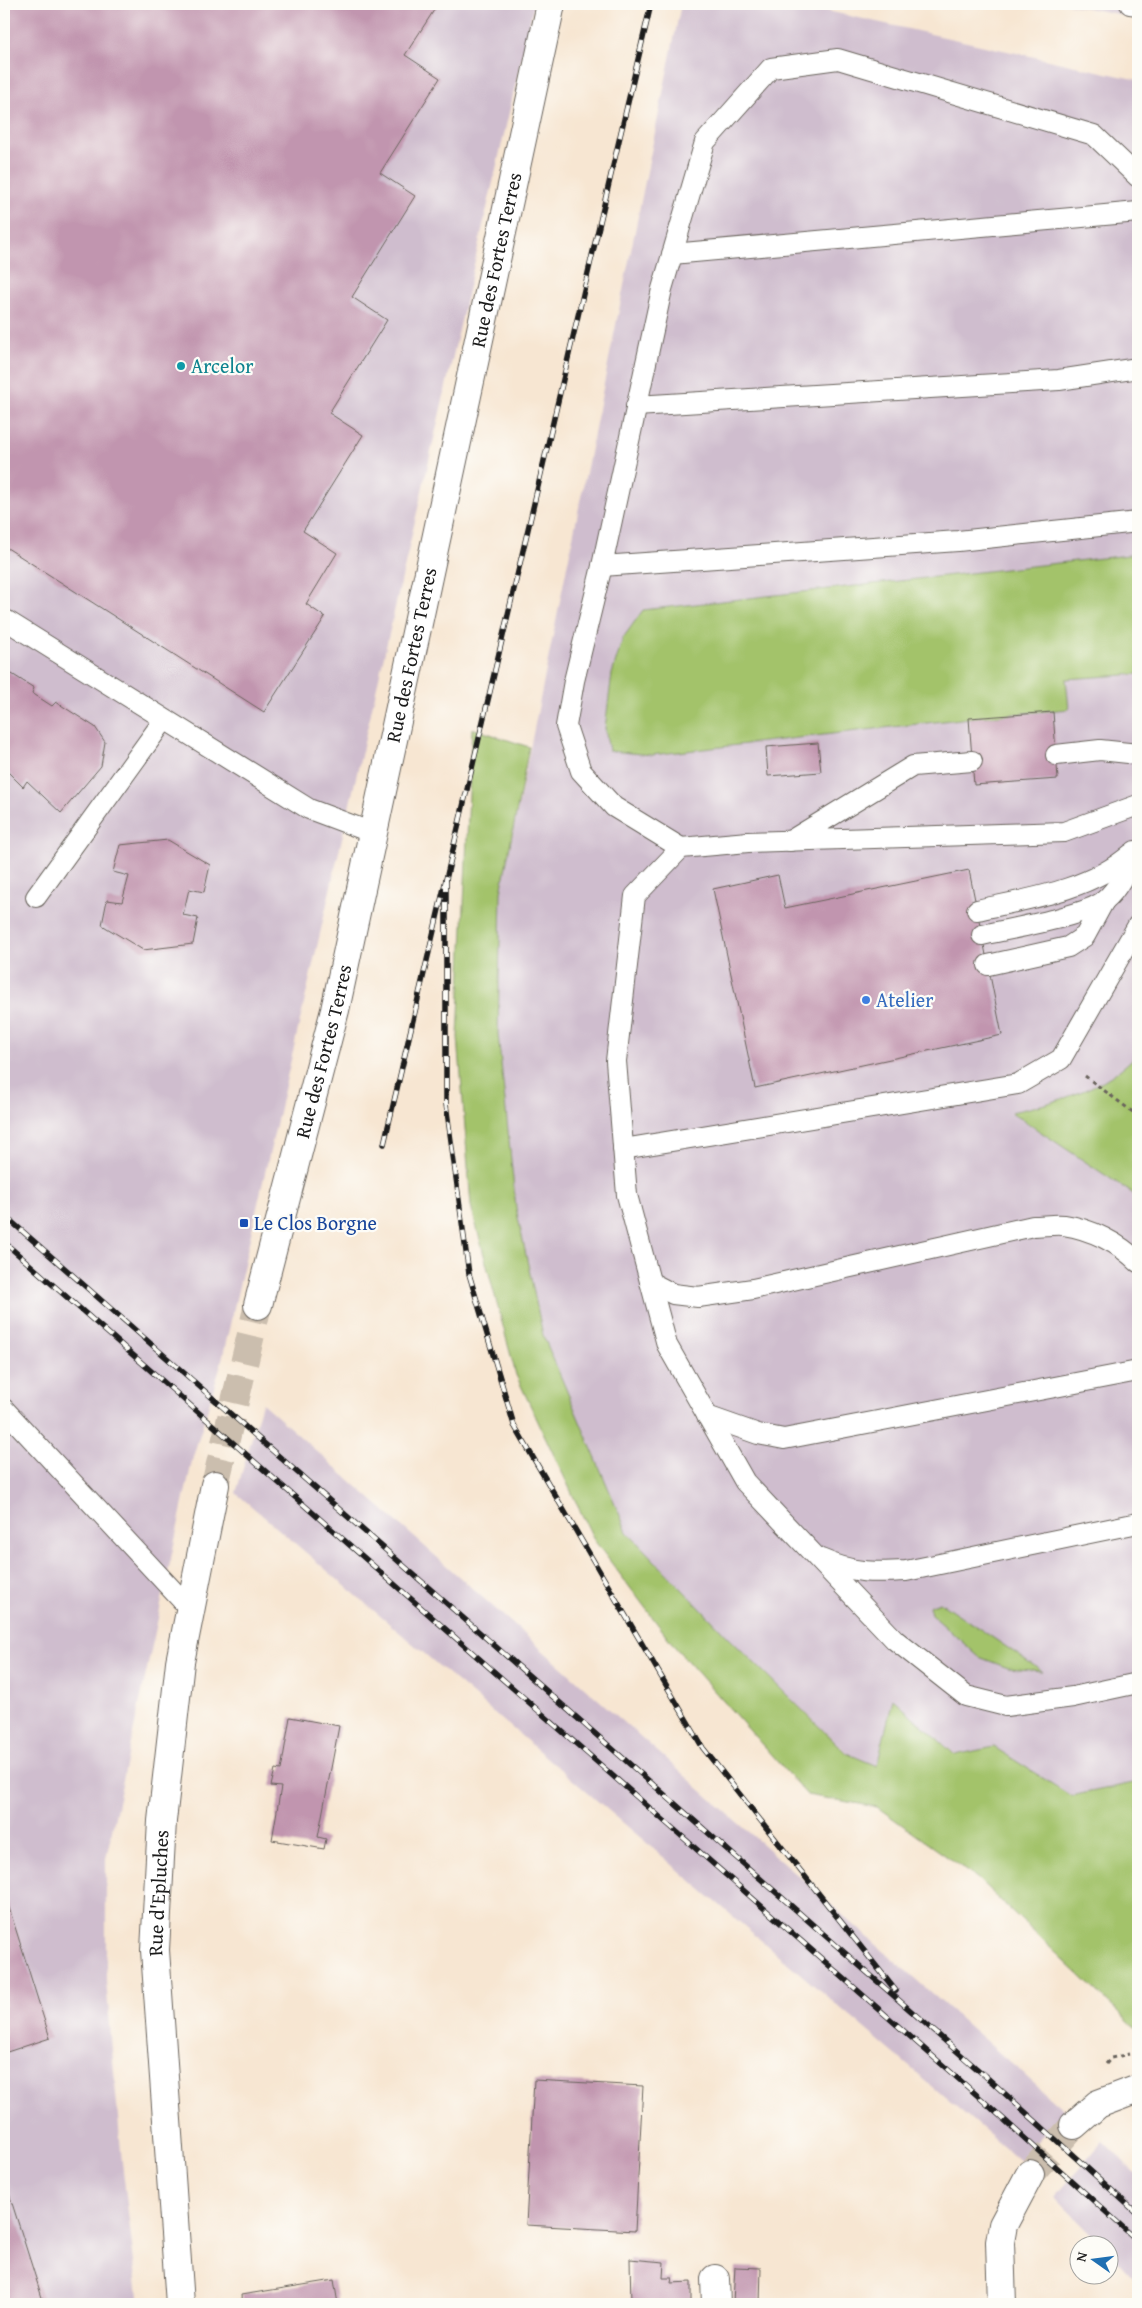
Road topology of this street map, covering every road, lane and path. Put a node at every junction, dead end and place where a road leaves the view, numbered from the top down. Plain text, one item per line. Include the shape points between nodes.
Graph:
1 (551, 4) edge
2 (1130, 4) edge
3 (1138, 5) edge
4 (1138, 177) edge
5 (1138, 212) edge
6 (672, 254) junction
7 (1138, 368) edge
8 (636, 406) junction
9 (1138, 522) edge
10 (602, 566) junction
11 (4, 619) edge
12 (164, 720) junction
13 (1056, 754) dead end
14 (1138, 754) edge
15 (972, 761) dead end
16 (1138, 805) edge
17 (372, 833) junction
18 (790, 841) junction
19 (681, 848) junction
20 (1137, 849) edge
21 (36, 897) dead end
22 (1104, 901) junction
23 (977, 910) dead end
24 (1138, 925) edge
25 (982, 935) dead end
26 (988, 965) dead end
27 (1061, 1059) junction
28 (1138, 1116) edge
29 (623, 1149) junction
30 (1138, 1262) edge
31 (650, 1282) junction
32 (258, 1305) tunnel mouth
33 (1138, 1371) edge
34 (4, 1409) edge
35 (707, 1416) junction
36 (214, 1485) tunnel mouth
37 (1138, 1524) edge
38 (816, 1558) junction
39 (190, 1610) junction
40 (1138, 1683) edge
41 (1138, 2089) edge
42 (1074, 2125) tunnel mouth
43 (1030, 2174) tunnel mouth
44 (180, 2304) edge
45 (1002, 2304) edge

1 - 17 street, Rue des Fortes Terres
2 - 3 lane
4 - 6 lane via 1094,135 838,59 771,68 705,142
5 - 6 lane
6 - 8 lane
7 - 8 lane via 1059,380
8 - 10 lane
9 - 10 lane via 958,541
10 - 19 lane via 566,726 581,771 614,807
11 - 12 lane
12 - 17 lane via 309,809
12 - 21 lane
13 - 14 lane via 1100,750
15 - 18 lane via 913,766
16 - 18 lane via 1064,832
17 - 32 street, Rue des Fortes Terres via 335,1010
18 - 19 lane
19 - 29 lane via 635,896 616,1061
20 - 22 lane via 1118,884
20 - 23 lane via 1116,867 1092,880
22 - 25 lane via 1077,913
22 - 26 lane via 1086,936 1068,947
24 - 27 lane
27 - 28 path
27 - 29 lane via 1018,1084
29 - 31 lane via 627,1195
30 - 31 lane via 1126,1250 1094,1233 1064,1225 1033,1226 753,1289 698,1297 673,1294
31 - 35 lane via 667,1345
33 - 35 lane via 784,1439 758,1434
34 - 39 lane
35 - 38 lane via 745,1482
36 - 39 street, Rue d'Epluches
37 - 38 lane via 906,1571 867,1573
38 - 40 lane via 895,1640 966,1696 1006,1706 1073,1697
39 - 44 street, Rue d'Epluches via 180,1662 162,1821 155,1950
41 - 42 street via 1098,2104
43 - 45 street via 1003,2225 1000,2242

